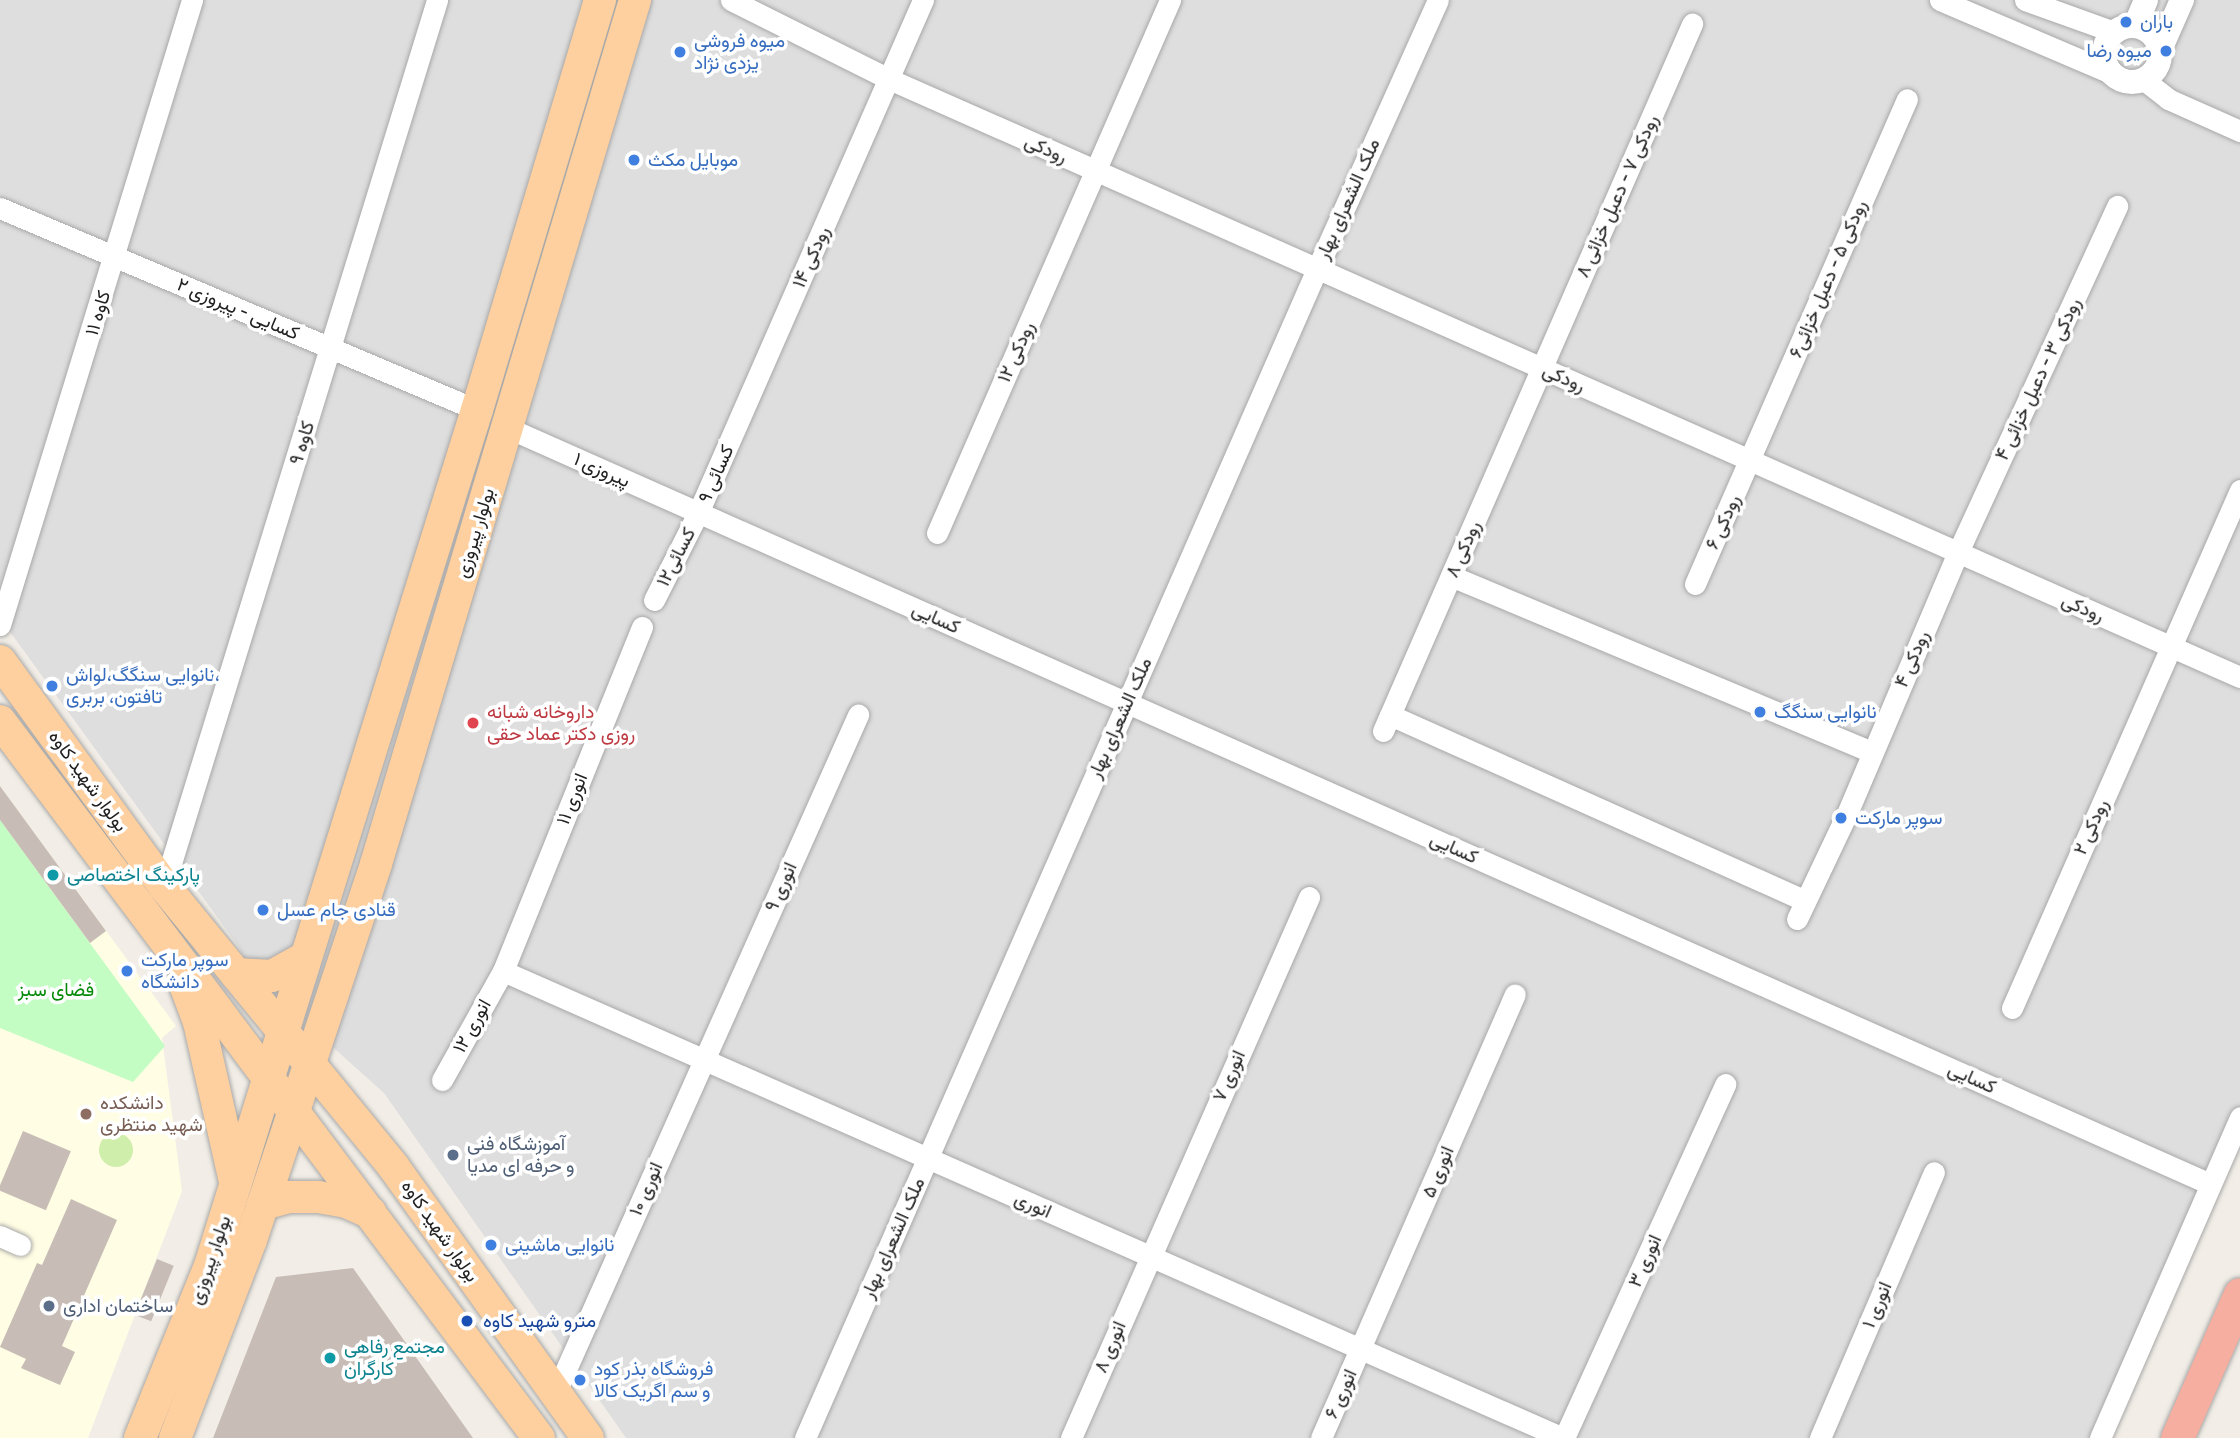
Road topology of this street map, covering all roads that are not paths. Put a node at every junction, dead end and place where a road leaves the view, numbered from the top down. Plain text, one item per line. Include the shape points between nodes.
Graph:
1 (192, 0) edge
2 (437, 0) edge
3 (600, 0) edge
4 (635, 0) edge
5 (731, 0) edge
6 (923, 0) edge
7 (1170, 0) edge
8 (1438, 0) edge
9 (1940, 0) edge
10 (2025, 0) edge
11 (2146, 0) edge
12 (2182, 0) edge
13 (1692, 24) dead end
14 (2124, 29) junction
15 (2160, 50) junction
16 (2110, 73) junction
17 (889, 79) junction
18 (2144, 80) junction
19 (1907, 99) dead end
20 (2240, 131) edge
21 (1096, 171) junction
22 (2118, 206) dead end
23 (0, 208) edge
24 (115, 257) junction
25 (1317, 269) junction
26 (331, 348) junction
27 (1542, 368) junction
28 (477, 410) junction
29 (506, 427) junction
30 (733, 434) joint
31 (1750, 460) junction
32 (2240, 490) edge
33 (698, 513) junction
34 (937, 533) dead end
35 (1958, 552) junction
36 (1451, 576) junction
37 (1695, 584) dead end
38 (654, 600) dead end
39 (0, 625) edge
40 (642, 627) dead end
41 (2170, 646) junction
42 (0, 661) edge
43 (2240, 677) edge
44 (1126, 703) junction
45 (858, 715) dead end
46 (0, 721) edge
47 (1872, 752) junction
48 (164, 886) junction
49 (1309, 897) dead end
50 (1801, 910) joint
51 (172, 951) junction
52 (305, 958) junction
53 (503, 971) junction
54 (236, 974) junction
55 (1515, 995) dead end
56 (2012, 1008) dead end
57 (282, 1030) junction
58 (704, 1060) junction
59 (309, 1063) junction
60 (269, 1078) junction
61 (442, 1080) dead end
62 (1725, 1084) dead end
63 (295, 1112) junction
64 (2240, 1117) edge
65 (928, 1158) junction
66 (1934, 1172) dead end
67 (235, 1184) junction
68 (2210, 1184) junction
69 (263, 1204) junction
70 (371, 1213) junction
71 (0, 1236) edge
72 (20, 1245) dead end
73 (1150, 1256) junction
74 (2240, 1294) edge
75 (1361, 1349) junction
76 (555, 1394) junction
77 (141, 1438) edge
78 (175, 1438) edge
79 (539, 1438) edge
80 (588, 1438) edge
81 (805, 1438) edge
82 (1071, 1438) edge
83 (1321, 1438) edge
84 (1564, 1438) edge
85 (1820, 1438) edge
86 (2100, 1438) edge
87 (2177, 1438) edge

1 - 24 street, کاوه ۱۱
2 - 26 street, کاوه ۹
3 - 28 main road, بولوار پیروزی
4 - 29 main road, بولوار پیروزی
5 - 17 street, رودکی
6 - 17 street, رودکی ۱۴
7 - 21 street, رودکی ۱۲
8 - 25 street, ملک الشعرای بهار
9 - 16 street
10 - 14 street
11 - 14 street
12 - 15 street
13 - 27 street, رودکی ۷ - دعبل خزائی ۸
14 - 15 street via 2149,31
14 - 16 street via 2104,52
15 - 18 street via 2159,64
16 - 18 street via 2123,81
17 - 21 street, رودکی
17 - 30 street, رودکی ۱۴
18 - 20 street via 2168,99
19 - 31 street, رودکی ۵ - دعبل خزائی۶
21 - 25 street, رودکی
21 - 34 street, رودکی ۱۲
22 - 35 street, رودکی ۳ - دعبل خزائی ۴
23 - 24 street, کسایی - پیروزی ۲
24 - 26 street, کسایی - پیروزی ۲
24 - 39 street, کاوه ۱۱
25 - 27 street, رودکی
25 - 44 street, ملک الشعرای بهار
26 - 28 street, کسایی - پیروزی ۲
26 - 48 street, کاوه ۹
27 - 31 street, رودکی
27 - 36 street, رودکی ۸
28 - 52 main road, بولوار پیروزی
29 - 33 street, پیروزی ۱
29 - 59 main road, بولوار پیروزی via 376,864
30 - 33 street, کسائی ۹
31 - 35 street, رودکی
31 - 37 street, رودکی ۶
32 - 41 street, رودکی ۲
33 - 38 street, کسائی۱۲
33 - 44 street, کسایی
35 - 41 street, رودکی
35 - 47 street, رودکی ۴
36 - 47 street
36 - 50 street, رودکی ۸ via 1387,723
40 - 53 street, انوری ۱۱
41 - 43 street, رودکی
41 - 56 street, رودکی ۲
42 - 48 main road, بولوار شهید کاوه
44 - 65 street, ملک الشعرای بهار
44 - 68 street, کسایی
45 - 58 street, انوری ۹
46 - 51 main road, بولوار شهید کاوه
47 - 50 street, رودکی ۴
48 - 54 main road, بولوار شهید کاوه
49 - 73 street, انوری ۷
51 - 60 main road, بولوار شهید کاوه
51 - 67 main road via 199,1022
52 - 54 main road via 272,976
52 - 57 main road, بولوار پیروزی
53 - 58 street, انوری
53 - 61 street, انوری ۱۲
54 - 57 main road, بولوار شهید کاوه
55 - 75 street, انوری ۵
57 - 59 main road, بولوار شهید کاوه
57 - 60 main road, بولوار پیروزی
58 - 65 street, انوری
58 - 76 street, انوری ۱۰
59 - 63 main road, بولوار پیروزی
59 - 76 main road, بولوار شهید کاوه via 393,1166
60 - 63 main road, بولوار شهید کاوه
60 - 67 main road, بولوار پیروزی
62 - 84 street, انوری ۳
63 - 69 main road, بولوار پیروزی
63 - 70 main road
64 - 68 street
65 - 73 street, انوری
65 - 81 street, ملک الشعرای بهار
66 - 85 street, انوری ۱
67 - 77 main road, بولوار پیروزی via 210,1266
68 - 86 street
69 - 70 main road via 290,1197 318,1197
69 - 78 main road, بولوار پیروزی
70 - 79 main road
71 - 72 street
73 - 75 street, انوری
73 - 82 street, انوری ۸
74 - 87 highway
75 - 83 street, انوری ۶
75 - 84 street, انوری
76 - 80 main road, بولوار شهید کاوه

